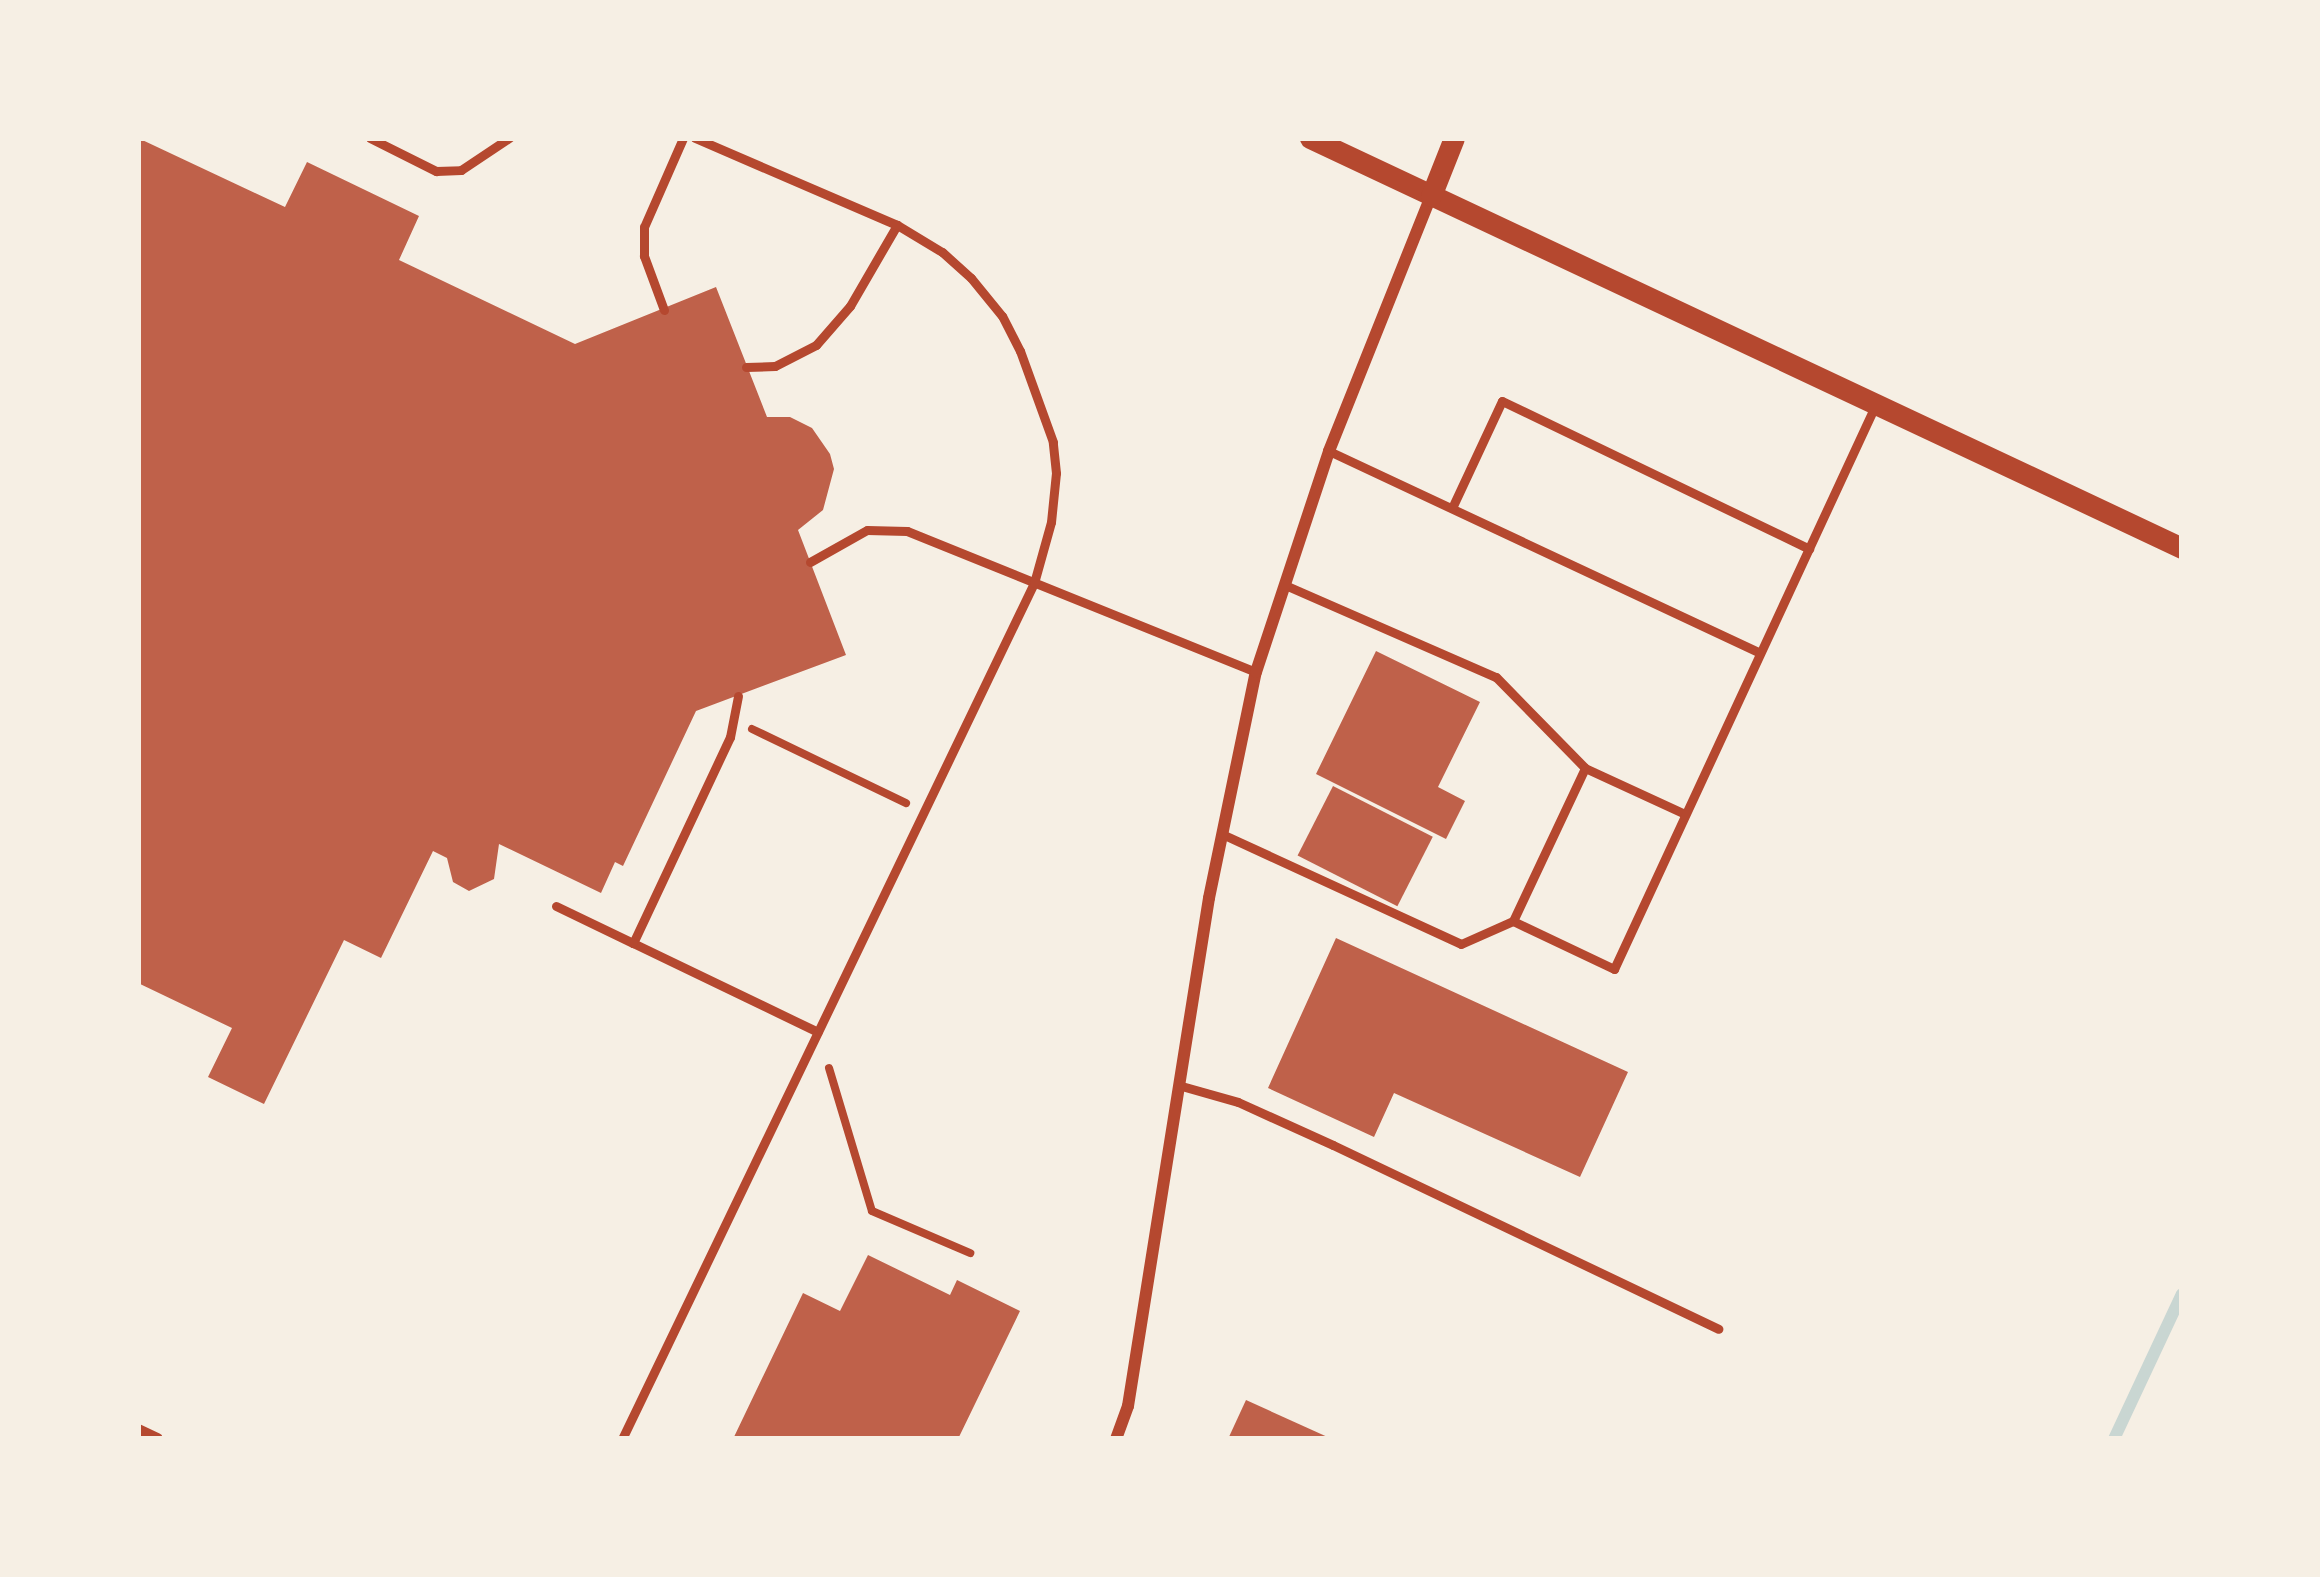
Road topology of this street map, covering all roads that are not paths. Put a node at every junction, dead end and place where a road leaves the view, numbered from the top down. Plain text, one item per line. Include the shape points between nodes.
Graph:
1 (370, 138) edge
2 (509, 138) edge
3 (682, 138) edge
4 (695, 138) edge
5 (1310, 138) edge
6 (1454, 138) edge
7 (1431, 196) junction
8 (897, 225) junction
9 (664, 310) dead end
10 (746, 367) dead end
11 (1876, 404) junction
12 (1329, 451) junction
13 (1452, 508) junction
14 (2182, 548) edge
15 (1809, 549) junction
16 (810, 562) dead end
17 (1034, 583) junction
18 (1285, 585) junction
19 (1760, 653) junction
20 (1256, 672) junction
21 (737, 696) dead end
22 (1585, 768) junction
23 (1685, 814) junction
24 (1222, 834) junction
25 (556, 907) dead end
26 (1513, 922) junction
27 (633, 943) junction
28 (818, 1032) junction
29 (1178, 1085) junction
30 (1718, 1329) dead end
31 (138, 1430) edge
32 (158, 1439) edge
33 (622, 1439) edge
34 (1116, 1439) edge

1 - 2 lane via 436,171 461,170
3 - 9 lane via 644,227 644,256
4 - 8 lane
5 - 7 street
6 - 7 street
7 - 11 street
7 - 12 street
8 - 10 lane via 816,345 776,366
8 - 17 lane via 942,252 1003,316 1038,393 1056,473
11 - 14 street
11 - 15 lane
12 - 13 lane
12 - 18 street
13 - 15 lane via 1502,401
13 - 19 lane
15 - 19 lane
16 - 17 lane via 848,537 884,528
17 - 20 lane
17 - 28 lane
18 - 20 street
18 - 22 lane via 1496,677
19 - 23 lane
20 - 24 street
21 - 27 lane via 730,736
22 - 23 lane
22 - 26 lane
23 - 26 lane via 1613,969
24 - 26 lane via 1461,944
24 - 29 street
25 - 27 lane
27 - 28 lane
28 - 33 lane
29 - 30 lane via 1257,1111
29 - 34 street via 1128,1406
31 - 32 street

